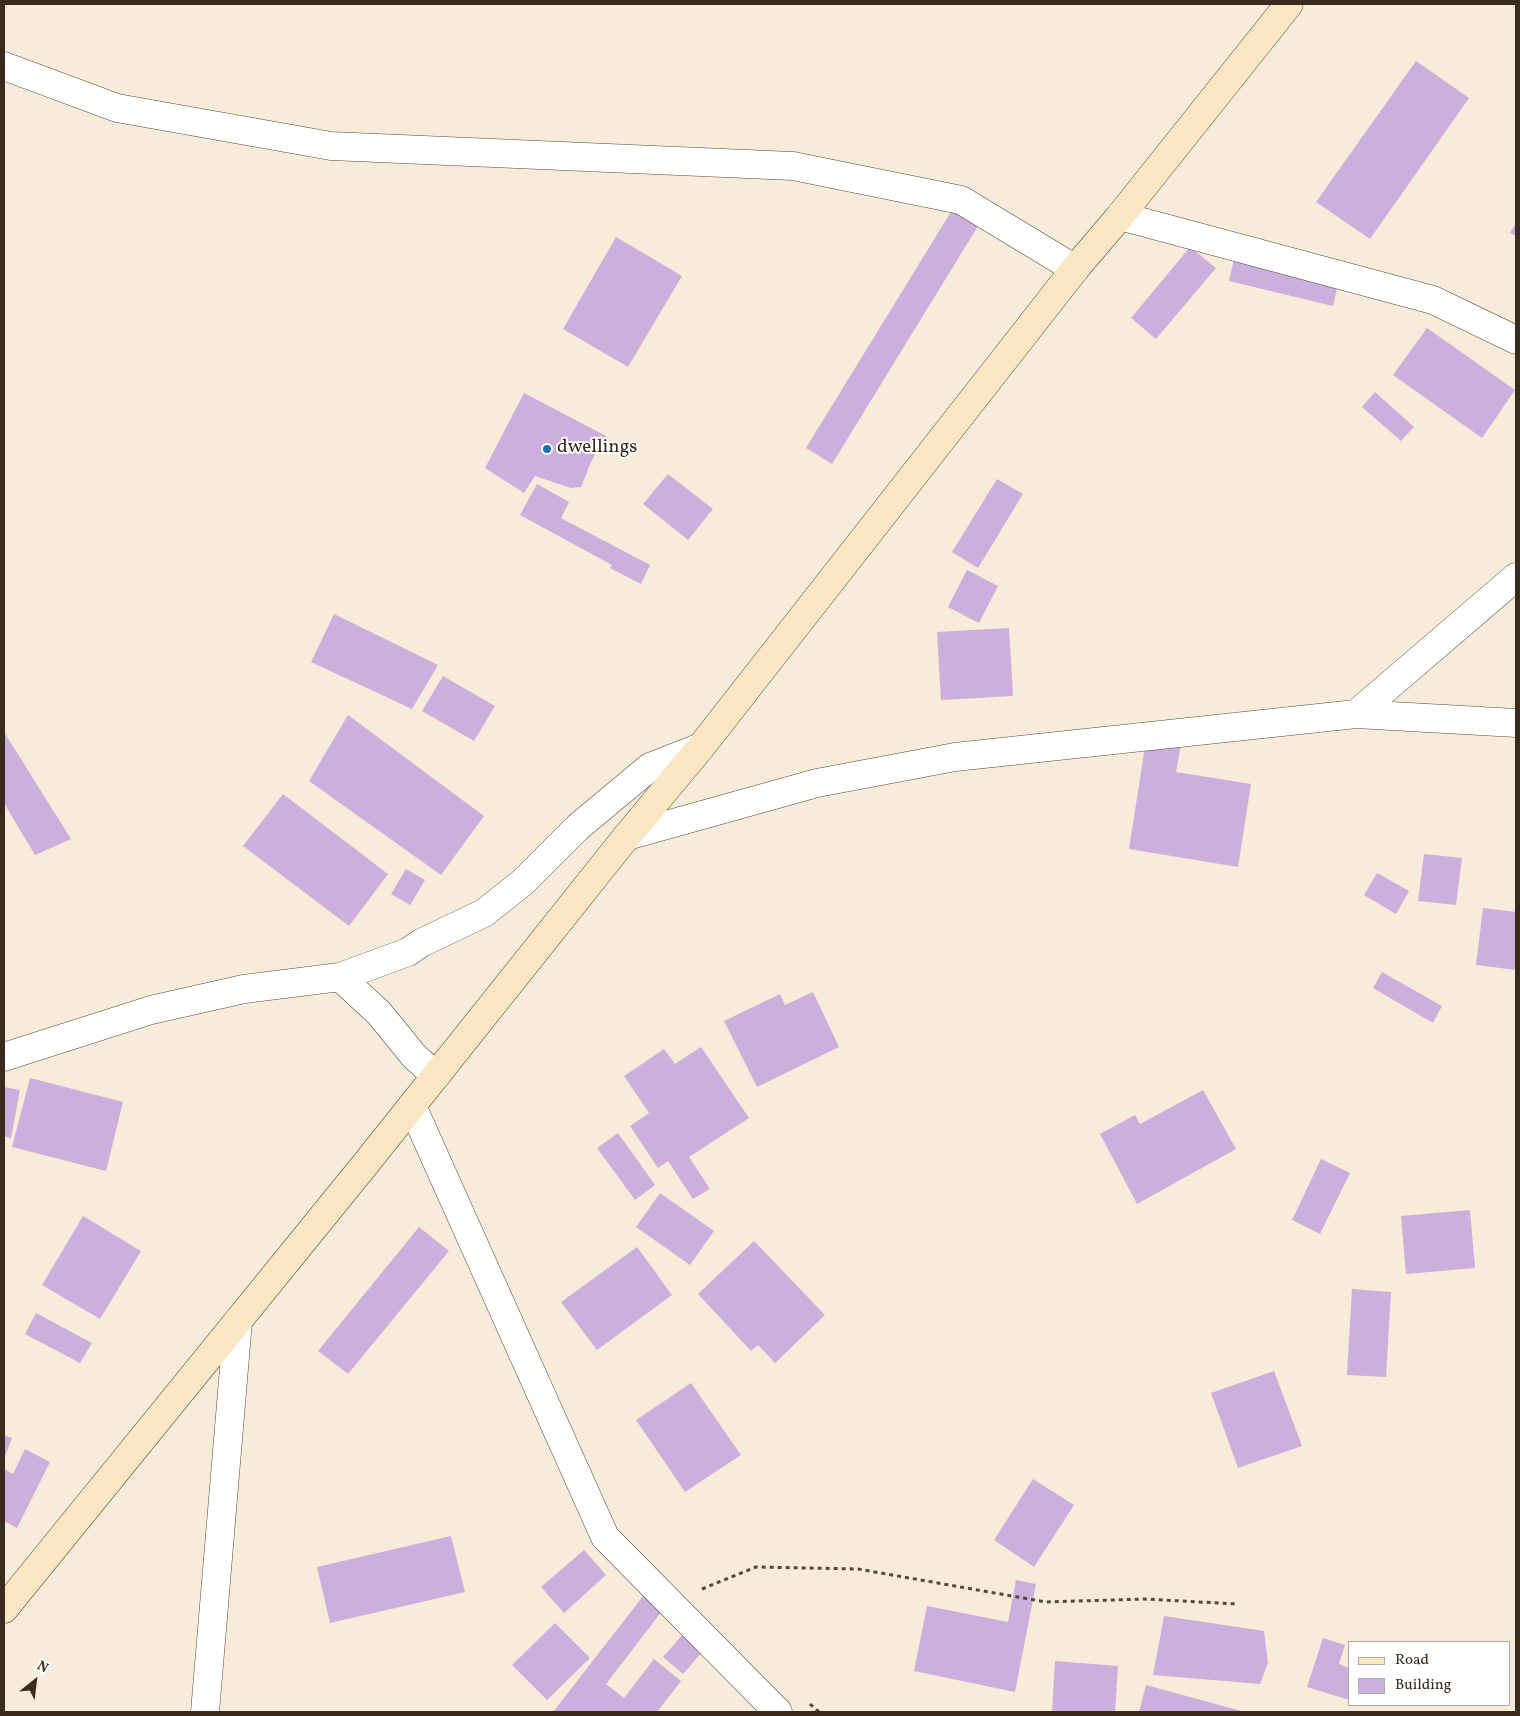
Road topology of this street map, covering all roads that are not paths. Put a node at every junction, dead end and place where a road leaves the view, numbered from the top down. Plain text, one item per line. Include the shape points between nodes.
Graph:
1 (1289, 4) edge
2 (4, 66) edge
3 (1120, 216) junction
4 (1075, 269) junction
5 (1516, 340) edge
6 (1516, 577) edge
7 (1356, 714) junction
8 (1516, 723) edge
9 (701, 747) junction
10 (627, 836) junction
11 (340, 977) junction
12 (4, 1057) edge
13 (436, 1076) junction
14 (412, 1106) junction
15 (238, 1321) junction
16 (4, 1609) edge
17 (205, 1712) edge
18 (778, 1712) edge

1 - 3 main road
2 - 4 street via 117,108 331,146 794,166 961,200
3 - 4 main road
3 - 5 street via 1433,300
4 - 9 main road
6 - 7 street
7 - 8 street
7 - 10 street via 955,757 817,783
9 - 10 main road
9 - 11 street via 650,767 484,913 408,952
10 - 13 main road
11 - 12 street via 244,990 151,1010
11 - 13 street via 379,1013 414,1056
13 - 14 main road
14 - 15 main road
14 - 18 street via 605,1537
15 - 16 main road
15 - 17 street

